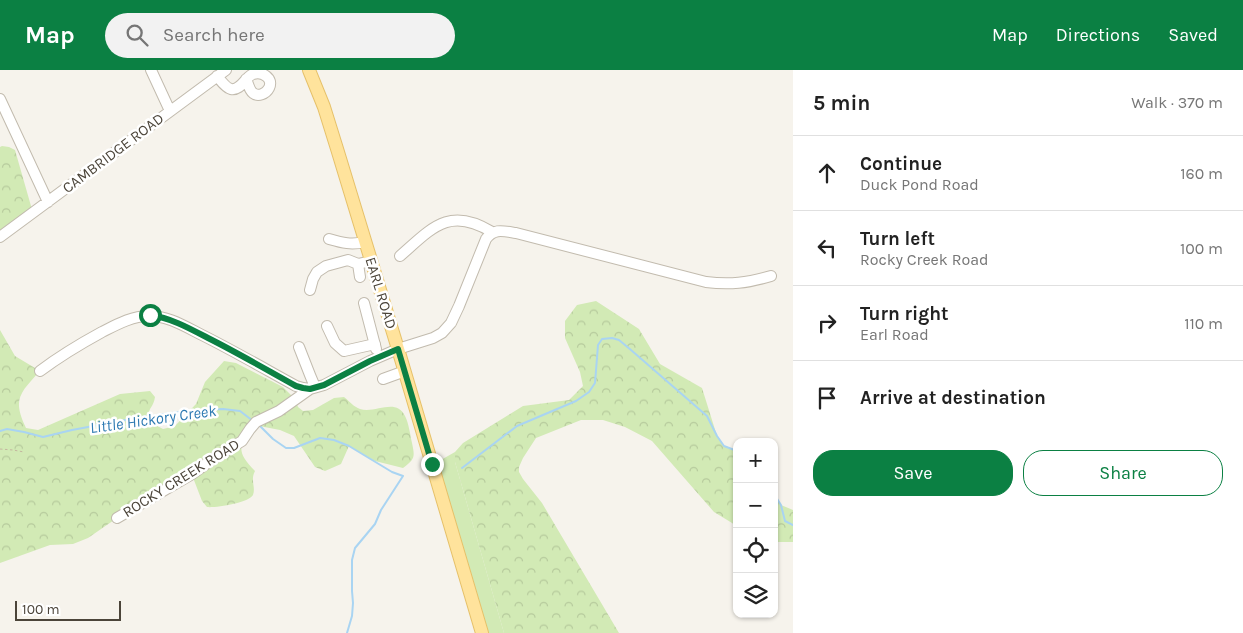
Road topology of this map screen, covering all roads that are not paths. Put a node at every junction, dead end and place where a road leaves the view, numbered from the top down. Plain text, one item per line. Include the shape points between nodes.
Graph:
1 (151, 70) edge
2 (309, 70) edge
3 (222, 73) edge
4 (246, 79) dead end
5 (0, 99) edge
6 (170, 111) junction
7 (48, 202) junction
8 (492, 232) junction
9 (0, 237) edge
10 (329, 240) dead end
11 (365, 242) junction
12 (400, 256) dead end
13 (371, 261) junction
14 (358, 264) junction
15 (770, 276) dead end
16 (360, 277) dead end
17 (310, 290) dead end
18 (364, 303) dead end
19 (327, 326) dead end
20 (375, 344) junction
21 (299, 347) dead end
22 (398, 349) junction
23 (378, 358) junction
24 (40, 371) dead end
25 (405, 371) junction
26 (383, 379) dead end
27 (313, 388) junction
28 (117, 518) dead end
29 (482, 633) edge

1 - 6 street
2 - 11 main road, EARL ROAD via 324,107
3 - 4 street via 225,85 230,89 238,88
3 - 6 street, CAMBRIDGE ROAD
5 - 7 street
6 - 7 street, CAMBRIDGE ROAD
7 - 9 street, CAMBRIDGE ROAD
8 - 12 street via 474,223 454,220 430,230
8 - 15 street via 516,233 706,282 739,284
8 - 22 street, ROCKY CREEK ROAD via 486,239 459,306 442,333
10 - 11 street via 346,244
11 - 13 main road, EARL ROAD
13 - 14 street
13 - 22 main road, EARL ROAD
14 - 16 street
14 - 17 street via 348,260 326,266 313,279
18 - 20 street
19 - 20 street via 334,343 344,351
20 - 23 street
21 - 27 street
22 - 23 street, ROCKY CREEK ROAD
22 - 25 main road, EARL ROAD
23 - 27 street, ROCKY CREEK ROAD
24 - 27 street via 81,343 116,325 150,315 181,324 296,386
25 - 26 street
25 - 29 main road, EARL ROAD
27 - 28 street, ROCKY CREEK ROAD via 258,421 242,440 192,474

